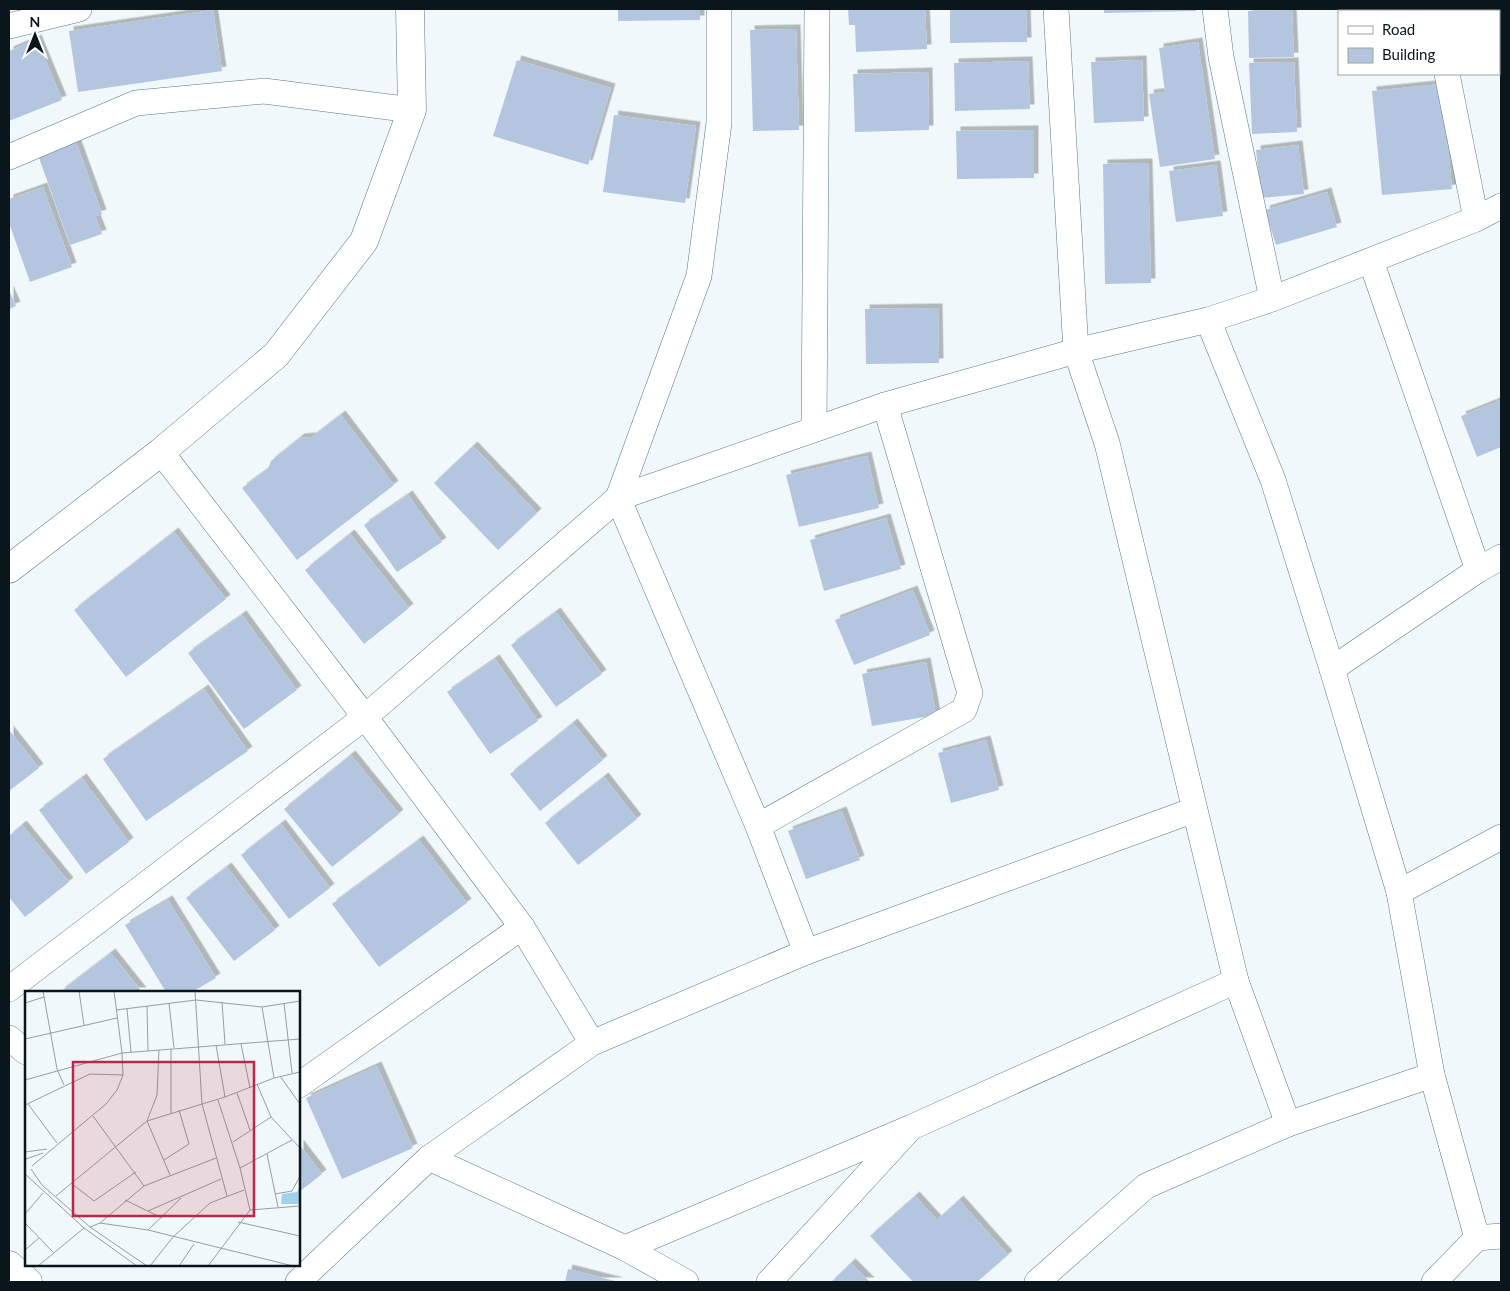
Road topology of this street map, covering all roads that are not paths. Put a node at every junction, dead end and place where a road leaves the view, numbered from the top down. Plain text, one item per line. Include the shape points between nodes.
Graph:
1 (79, 9) edge
2 (410, 9) edge
3 (719, 9) edge
4 (817, 9) edge
5 (1056, 9) edge
6 (1215, 9) edge
7 (9, 26) edge
8 (1447, 75) edge
9 (412, 110) junction
10 (9, 157) edge
11 (1501, 206) edge
12 (1476, 219) junction
13 (1371, 261) junction
14 (1272, 299) junction
15 (1208, 320) junction
16 (1076, 351) junction
17 (885, 404) junction
18 (814, 429) junction
19 (161, 452) junction
20 (618, 498) junction
21 (1501, 556) edge
22 (9, 569) edge
23 (1478, 570) junction
24 (1332, 669) junction
25 (366, 717) junction
26 (1194, 810) junction
27 (758, 826) junction
28 (1501, 837) edge
29 (1399, 892) junction
30 (522, 927) junction
31 (806, 952) junction
32 (1236, 982) junction
33 (9, 989) edge
34 (9, 1038) edge
35 (592, 1043) junction
36 (25, 1051) edge
37 (1432, 1075) junction
38 (300, 1085) edge
39 (1288, 1124) junction
40 (912, 1127) junction
41 (429, 1158) junction
42 (1501, 1236) edge
43 (1477, 1238) junction
44 (625, 1248) junction
45 (9, 1265) edge
46 (28, 1282) edge
47 (298, 1282) edge
48 (686, 1282) edge
49 (769, 1282) edge
50 (1037, 1282) edge
51 (1434, 1282) edge

1 - 7 street
2 - 9 street
3 - 20 street via 719,123 699,276
4 - 18 street
5 - 16 street
6 - 14 street via 1221,57
8 - 12 street
9 - 10 street via 264,91 136,103
9 - 19 street via 364,241 276,355
11 - 12 street
12 - 13 street
13 - 14 street
13 - 23 street
14 - 15 street
15 - 16 street
15 - 24 street via 1273,480
16 - 17 street
16 - 26 street via 1107,443
17 - 18 street
17 - 27 street via 970,693 964,710
18 - 20 street
19 - 22 street
19 - 25 street
20 - 25 street
20 - 27 street
21 - 23 street
23 - 24 street
24 - 29 street
25 - 30 street
25 - 33 street
26 - 31 street
26 - 32 street
27 - 31 street
28 - 29 street
29 - 37 street
30 - 35 street
30 - 38 street
31 - 35 street
32 - 39 street
32 - 40 street
34 - 36 street
35 - 41 street
37 - 39 street
37 - 43 street
39 - 50 street via 1146,1186
40 - 44 street
40 - 49 street
41 - 44 street
41 - 47 street
42 - 43 street
43 - 51 street
44 - 48 street
45 - 46 street

